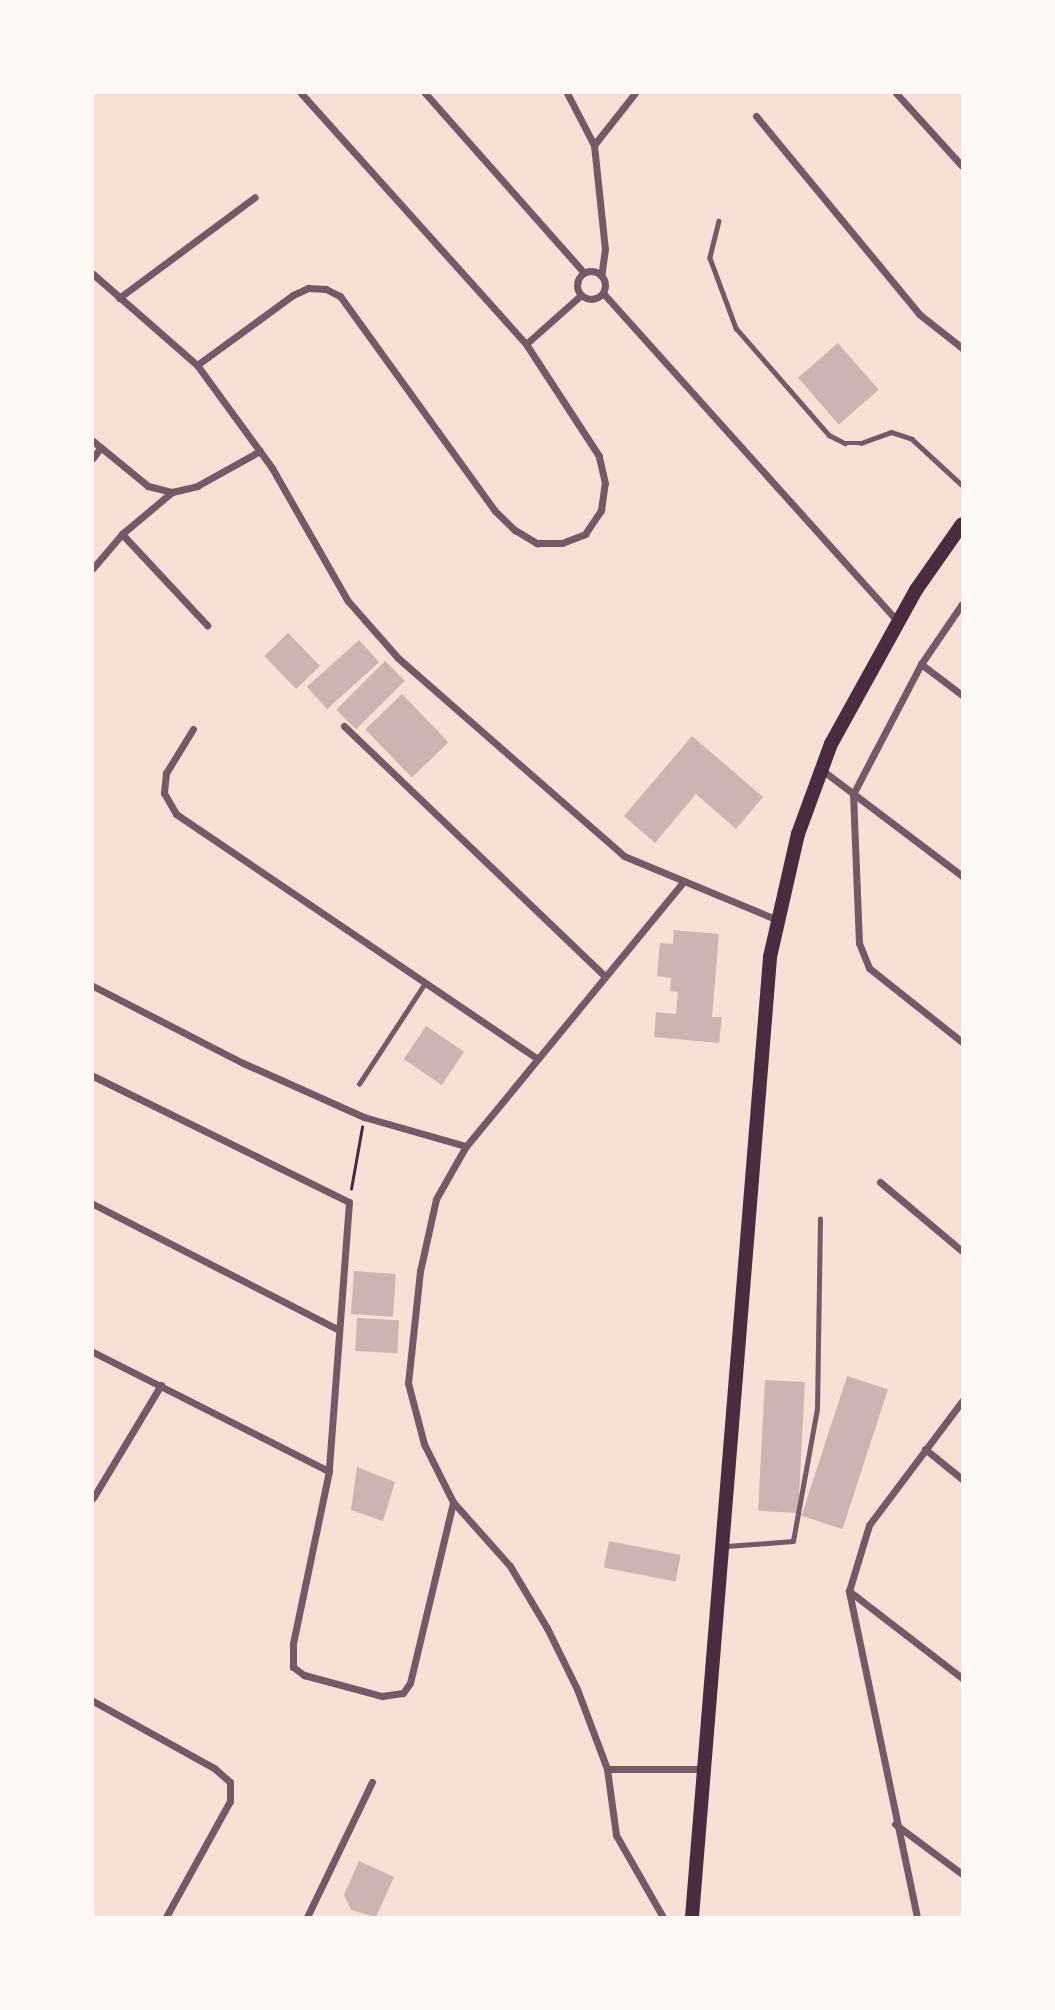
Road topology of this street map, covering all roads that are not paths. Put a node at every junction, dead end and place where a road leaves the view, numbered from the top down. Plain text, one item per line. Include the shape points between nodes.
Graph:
1 (301, 93) edge
2 (425, 93) edge
3 (567, 93) edge
4 (635, 93) edge
5 (896, 93) edge
6 (756, 116) dead end
7 (594, 145) junction
8 (962, 166) edge
9 (255, 197) dead end
10 (719, 221) dead end
11 (584, 273) junction
12 (93, 274) edge
13 (601, 276) junction
14 (603, 293) junction
15 (582, 295) junction
16 (119, 298) junction
17 (526, 344) junction
18 (962, 348) edge
19 (197, 365) junction
20 (93, 441) edge
21 (100, 448) junction
22 (260, 451) junction
23 (93, 458) edge
24 (962, 485) edge
25 (172, 492) junction
26 (962, 524) edge
27 (122, 534) junction
28 (93, 568) edge
29 (962, 604) edge
30 (898, 622) junction
31 (207, 625) dead end
32 (921, 664) junction
33 (962, 695) edge
34 (344, 726) dead end
35 (193, 729) dead end
36 (821, 769) junction
37 (853, 794) junction
38 (962, 876) edge
39 (684, 881) junction
40 (778, 920) junction
41 (605, 976) junction
42 (425, 983) junction
43 (93, 986) edge
44 (962, 1042) edge
45 (536, 1058) junction
46 (93, 1076) edge
47 (359, 1084) dead end
48 (466, 1146) junction
49 (880, 1182) dead end
50 (93, 1204) edge
51 (820, 1219) dead end
52 (962, 1251) edge
53 (337, 1329) junction
54 (93, 1352) edge
55 (161, 1385) junction
56 (962, 1401) edge
57 (925, 1449) junction
58 (328, 1471) junction
59 (962, 1479) edge
60 (93, 1499) edge
61 (453, 1502) junction
62 (722, 1547) junction
63 (849, 1591) junction
64 (962, 1678) edge
65 (93, 1701) edge
66 (607, 1769) junction
67 (706, 1769) junction
68 (372, 1782) dead end
69 (895, 1824) junction
70 (962, 1874) edge
71 (166, 1917) edge
72 (307, 1917) edge
73 (663, 1917) edge
74 (692, 1917) edge
75 (917, 1917) edge

1 - 17 street
2 - 11 street
3 - 7 street
4 - 7 street
5 - 8 street
6 - 18 street via 919,314
7 - 13 street via 605,249
9 - 16 street
10 - 24 lane via 710,258 736,327 829,435 845,443 861,443 891,432 912,439
11 - 13 street
11 - 15 street via 578,284
12 - 16 street
13 - 14 street
14 - 15 street via 593,299
14 - 30 street
15 - 17 street
16 - 19 street
17 - 19 street via 587,432 605,483 601,510 585,534 562,543 537,543 495,511 340,296 326,289 308,288 293,295
19 - 22 street
20 - 21 street
21 - 23 street
21 - 25 street via 148,486
22 - 25 street via 197,486
22 - 39 street via 348,601 398,657 624,856
25 - 27 street
26 - 30 main road
27 - 28 street
27 - 31 street
29 - 32 street
30 - 36 main road
32 - 33 street
32 - 37 street
34 - 41 street
35 - 42 street via 166,773 164,793 176,814
36 - 37 street
36 - 40 main road via 797,834
37 - 38 street
37 - 44 street via 859,943 869,968
39 - 40 street
39 - 41 street
40 - 62 main road via 758,1084
41 - 45 street
42 - 45 street
42 - 47 lane
43 - 48 street via 243,1063 364,1117
45 - 48 street
46 - 53 street via 349,1202
48 - 61 street via 436,1199 419,1270 408,1383 424,1444
49 - 52 street
50 - 53 street
51 - 62 lane via 817,1409 793,1541
53 - 58 street
54 - 55 street
55 - 58 street
55 - 60 street
56 - 57 street
57 - 59 street
57 - 63 street via 869,1525
58 - 61 street via 293,1644 293,1667 304,1675 382,1696 402,1693 411,1683
61 - 66 street via 510,1566 547,1628 577,1689
62 - 67 main road
63 - 64 street
63 - 69 street
65 - 71 street via 214,1768 230,1782 230,1801
66 - 67 street
66 - 73 street via 616,1835
67 - 74 main road
68 - 72 street
69 - 70 street
69 - 75 street

